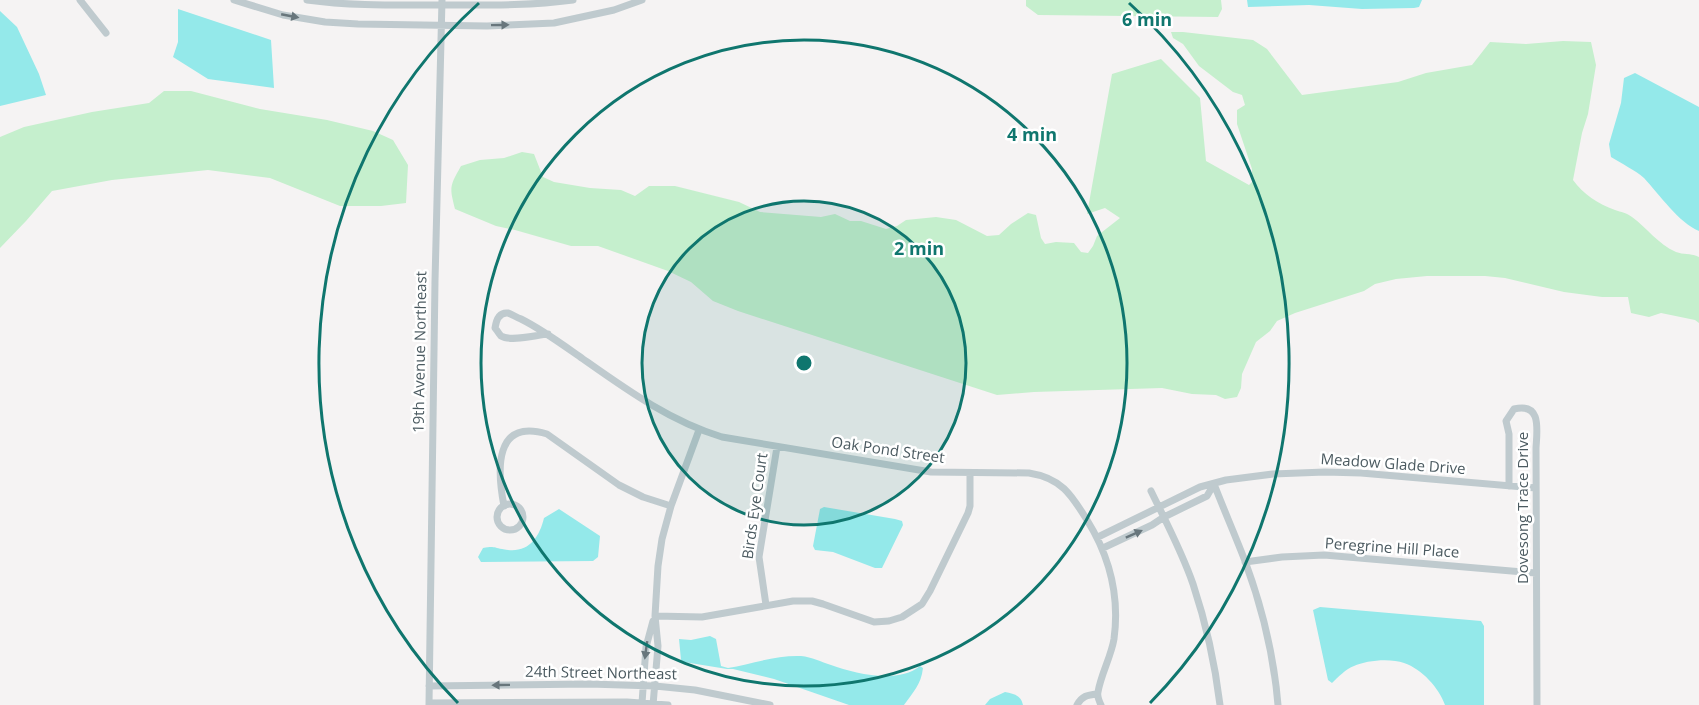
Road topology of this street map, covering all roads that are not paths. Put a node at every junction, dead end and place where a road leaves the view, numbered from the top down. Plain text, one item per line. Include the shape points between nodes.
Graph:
1 (80, 0) edge
2 (234, 0) edge
3 (307, 0) edge
4 (573, 0) edge
5 (642, 0) edge
6 (442, 2) edge
7 (442, 25) junction
8 (106, 33) dead end
9 (548, 334) junction
10 (699, 430) junction
11 (777, 447) junction
12 (970, 473) junction
13 (1214, 484) junction
14 (1509, 486) junction
15 (1536, 488) junction
16 (1151, 491) dead end
17 (504, 506) dead end
18 (671, 506) junction
19 (1159, 507) junction
20 (1164, 517) junction
21 (1098, 537) junction
22 (1103, 548) junction
23 (1245, 562) junction
24 (1536, 573) junction
25 (766, 605) junction
26 (655, 616) junction
27 (643, 685) junction
28 (429, 686) junction
29 (655, 686) junction
30 (1097, 694) junction
31 (642, 703) edge
32 (429, 704) edge
33 (653, 704) edge
34 (668, 705) edge
35 (770, 705) edge
36 (1077, 705) edge
37 (1101, 705) edge
38 (1220, 705) edge
39 (1278, 705) edge
40 (1537, 705) edge

1 - 8 street
2 -> 7 street via 283,15 325,22
3 - 6 street via 373,6
4 - 6 street via 531,4
7 -> 5 street via 554,23
6 - 7 street, 19th Avenue Northeast
7 - 28 street, 19th Avenue Northeast
9 - 9 street, Oak Pond Street via 518,339 500,336 496,320 508,313
9 - 10 street, Oak Pond Street via 638,397
10 - 11 street, Oak Pond Street
10 - 18 street
11 - 12 street, Oak Pond Street via 931,472
11 - 25 street, Birds Eye Court via 759,557
12 - 21 street, Oak Pond Street via 1029,473 1057,482 1070,493
12 - 25 street via 968,513 930,591 912,612 874,622 812,601
13 - 14 street, Meadow Glade Drive via 1273,474 1325,472
13 - 19 street, Meadow Glade Drive
13 - 20 street, Meadow Glade Drive via 1207,496
13 - 23 street
14 - 15 street, Meadow Glade Drive
14 - 15 street, Dovesong Trace Drive via 1506,421 1521,407 1536,418
15 - 24 street, Dovesong Trace Drive
16 - 19 street
17 - 18 street via 500,456 514,434 524,431 547,434 619,485
18 - 26 street via 658,566
19 - 20 street
19 - 21 street, Meadow Glade Drive
22 -> 20 street, Meadow Glade Drive
20 - 38 street via 1192,584
21 - 22 street, Oak Pond Street
22 - 30 street, Oak Pond Street via 1112,576 1116,619 1114,641
23 - 24 street, Peregrine Hill Place via 1324,555
23 - 39 street via 1263,620
24 - 40 street, Dovesong Trace Drive
25 - 26 street via 702,617
26 -> 27 street via 646,647
26 - 29 street
27 -> 28 street, 24th Street Northeast
27 - 29 street, 24th Street Northeast
27 - 31 street
28 - 32 street, 19th Avenue Northeast
29 - 33 street
29 - 35 street, 24th Street Northeast
30 - 36 street via 1086,695
30 - 37 street
31 - 32 street, 24th Street Northeast
31 - 33 street, 24th Street Northeast
33 - 34 street, 24th Street Northeast

